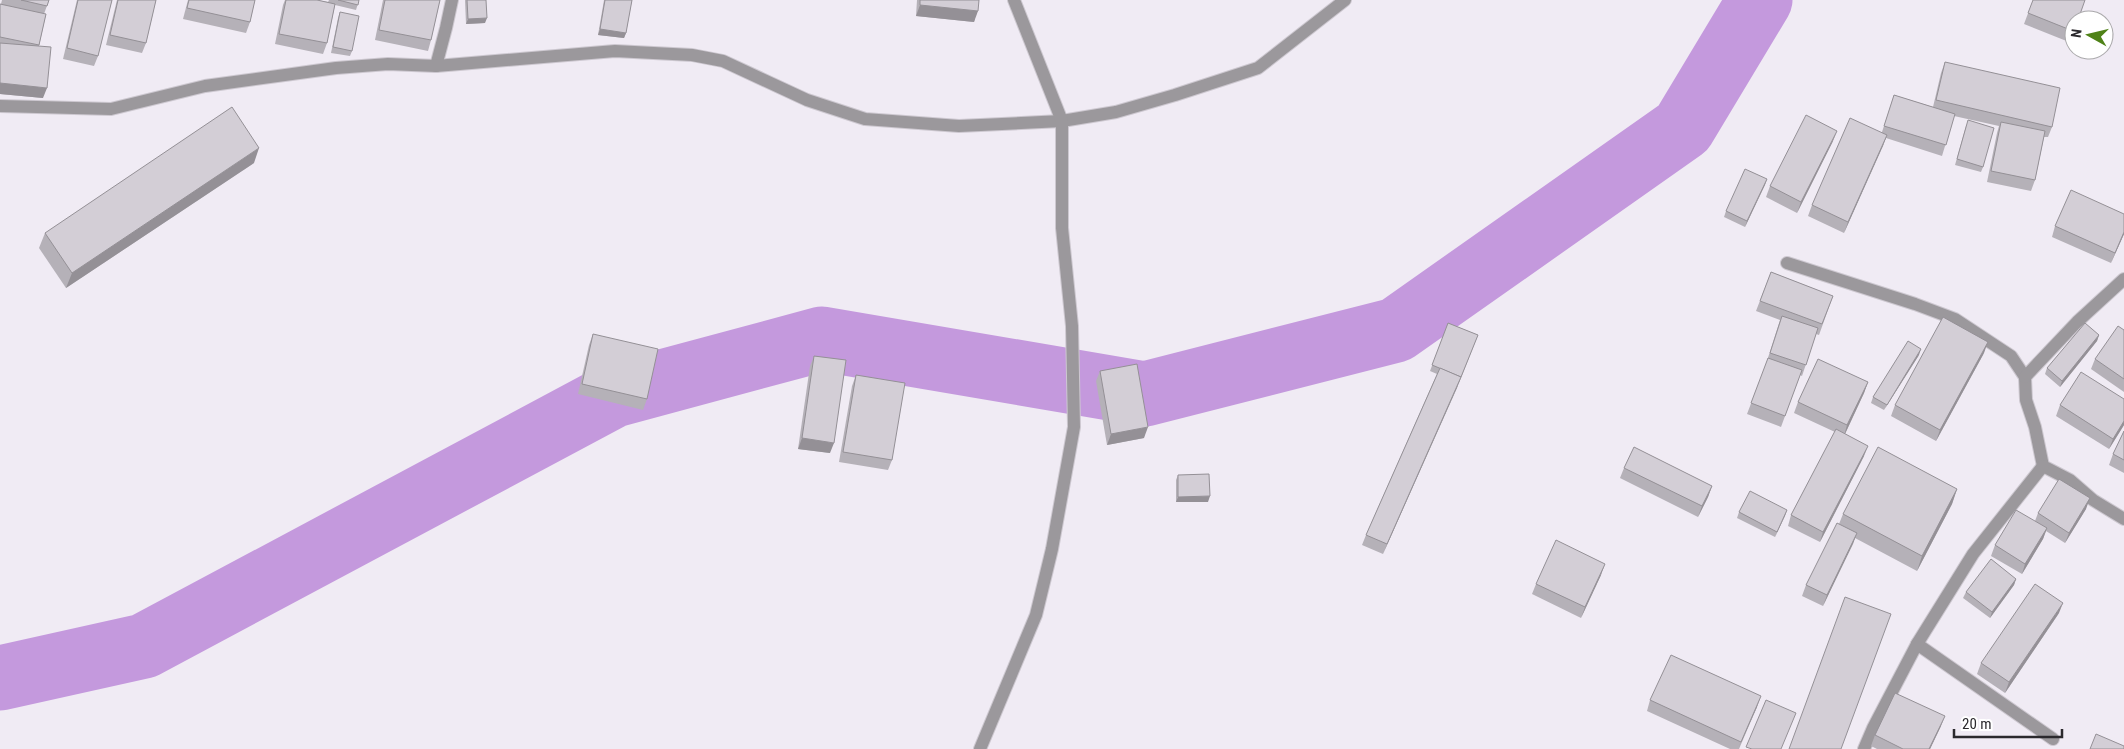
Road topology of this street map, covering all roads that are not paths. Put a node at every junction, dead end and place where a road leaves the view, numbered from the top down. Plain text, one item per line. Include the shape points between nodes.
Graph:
1 (452, 0) edge
2 (1014, 0) edge
3 (1345, 0) edge
4 (436, 66) junction
5 (0, 106) edge
6 (1062, 121) junction
7 (1787, 263) dead end
8 (2124, 279) edge
9 (2025, 377) junction
10 (2043, 466) junction
11 (2124, 519) edge
12 (1917, 644) junction
13 (2053, 739) dead end
14 (980, 749) edge
15 (1864, 749) edge

1 - 4 street
2 - 6 street
3 - 6 street via 1258,68 1116,112
4 - 5 street via 388,64 327,69 205,86 111,109
4 - 6 street via 615,51 692,55 723,61 807,100 865,119 959,126
6 - 14 street via 1062,228 1072,326 1074,427 1052,549 1036,615
7 - 9 street via 1955,319 2011,356
8 - 9 street via 2077,322
9 - 10 street via 2026,400
10 - 11 street via 2070,480 2093,500
10 - 12 street via 1973,554
12 - 13 street
12 - 15 street

